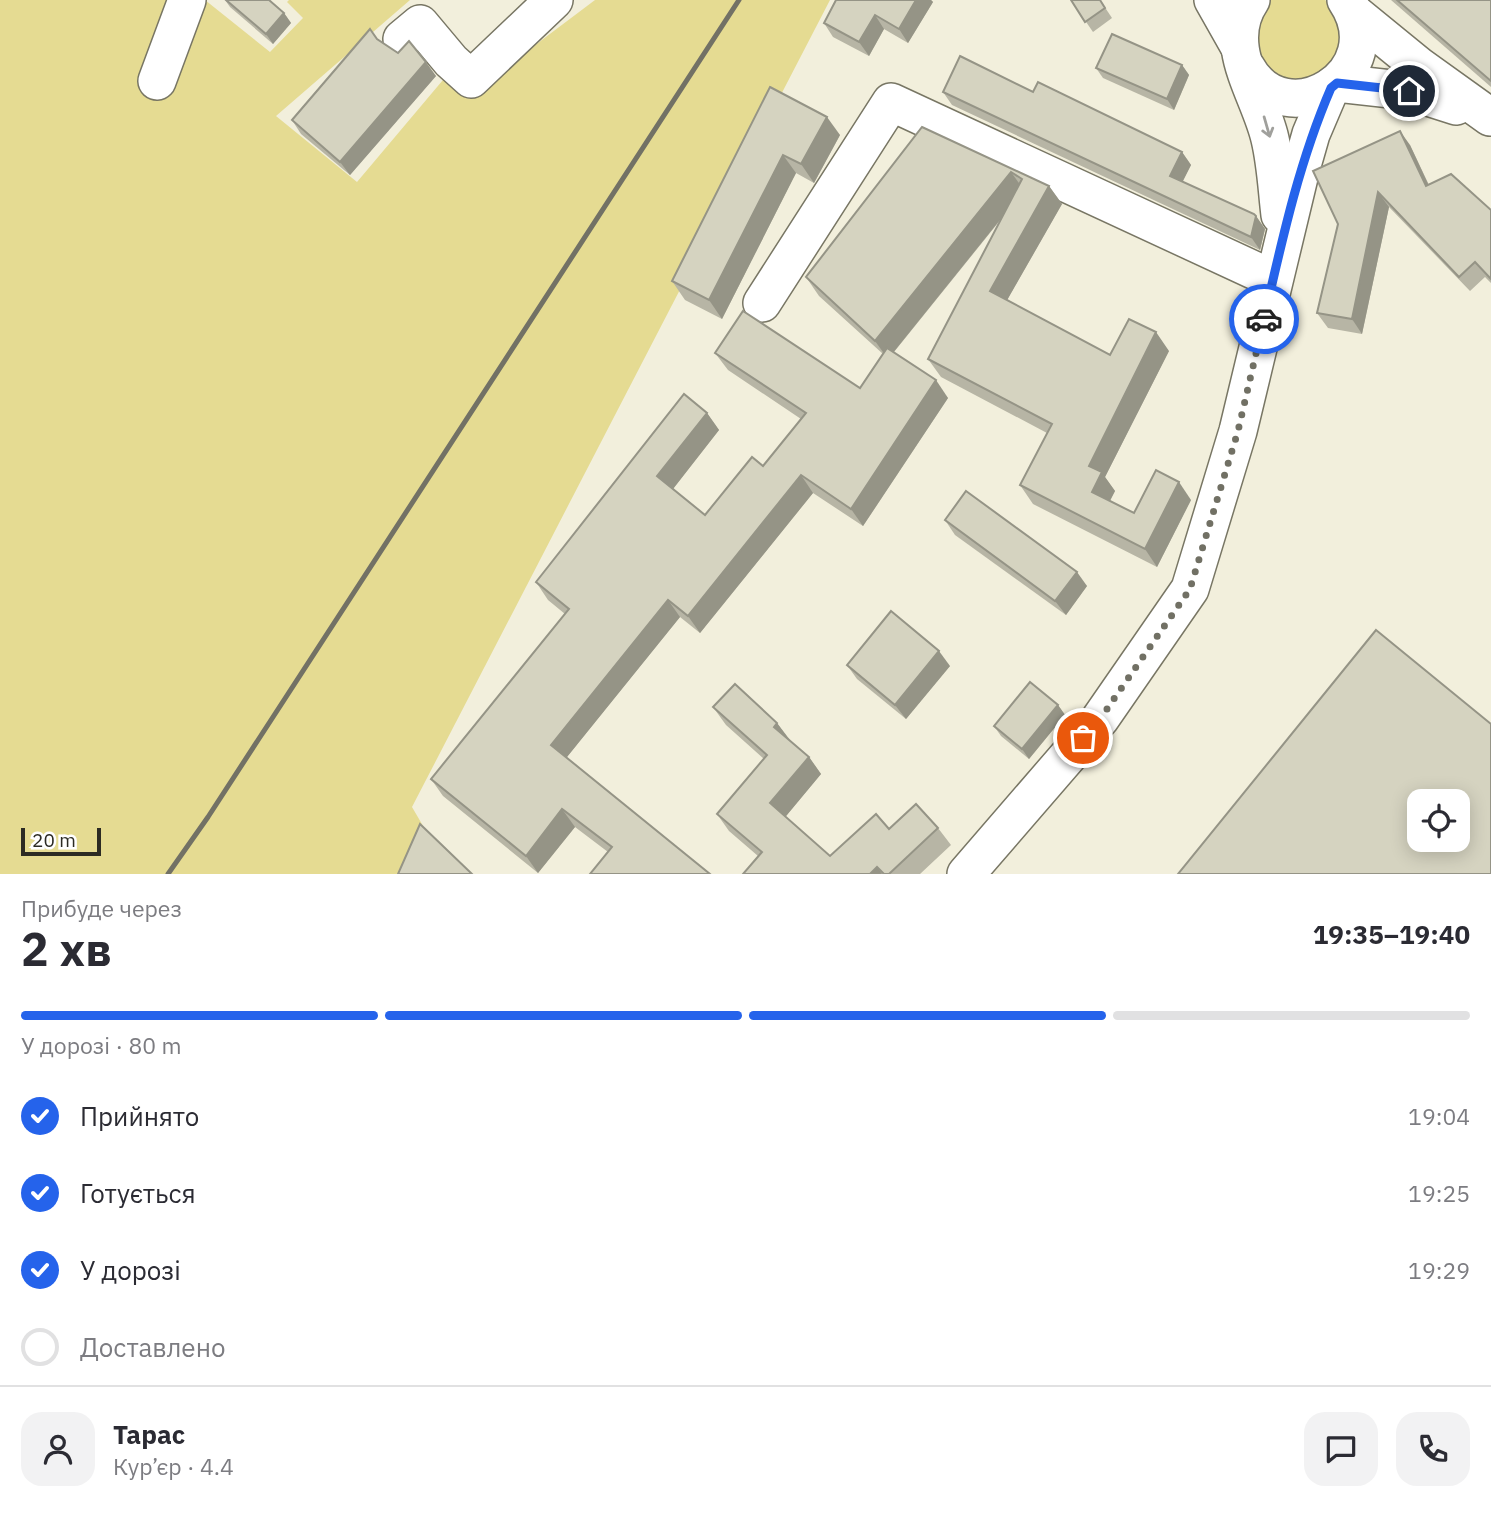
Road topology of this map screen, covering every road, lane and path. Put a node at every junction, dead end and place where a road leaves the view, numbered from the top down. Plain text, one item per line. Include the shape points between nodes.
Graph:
1 (187, 0) edge
2 (554, 0) edge
3 (1213, 0) edge
4 (1251, 0) edge
5 (1351, 6) edge
6 (402, 38) dead end
7 (1241, 54) junction
8 (157, 81) dead end
9 (1334, 85) junction
10 (1491, 118) edge
11 (1283, 237) junction
12 (1273, 279) junction
13 (762, 303) dead end
14 (966, 874) edge

1 - 8 street
2 - 6 street via 471,79 420,24
3 - 7 street
4 - 7 street via 1240,20
5 - 9 street via 1359,36 1357,51 1351,67
5 - 10 street via 1419,66
7 - 9 street via 1261,85 1284,96 1308,97
7 -> 11 street via 1270,140
9 - 10 street via 1409,91
9 - 11 street via 1311,134
11 - 12 street
12 - 13 street via 891,102
12 - 14 street via 1238,431 1190,589 1100,719

